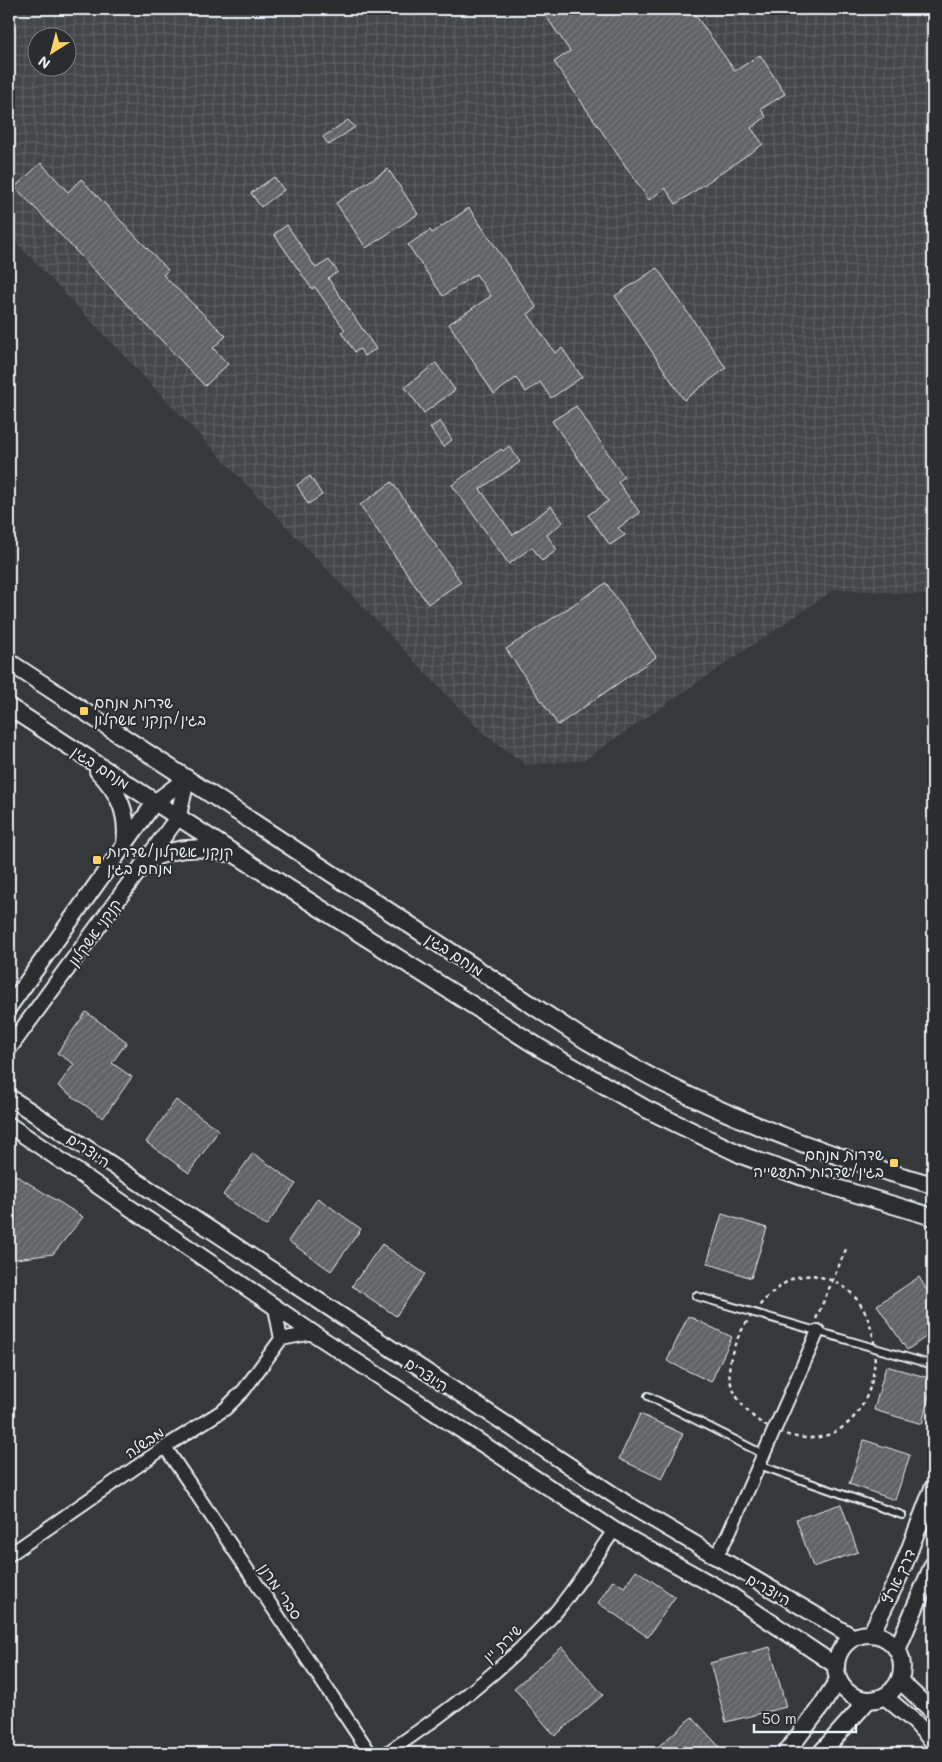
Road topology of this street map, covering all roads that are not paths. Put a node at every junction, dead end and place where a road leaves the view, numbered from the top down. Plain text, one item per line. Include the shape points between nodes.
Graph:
1 (9, 662) edge
2 (9, 707) edge
3 (78, 752) junction
4 (187, 778) junction
5 (155, 802) junction
6 (178, 817) junction
7 (125, 844) junction
8 (238, 856) junction
9 (146, 860) junction
10 (9, 1007) edge
11 (9, 1048) edge
12 (9, 1097) edge
13 (9, 1125) edge
14 (890, 1173) junction
15 (933, 1178) edge
16 (933, 1185) edge
17 (897, 1207) junction
18 (933, 1218) edge
19 (933, 1229) edge
20 (696, 1296) dead end
21 (275, 1308) junction
22 (815, 1330) junction
23 (313, 1333) junction
24 (281, 1339) junction
25 (933, 1365) edge
26 (648, 1396) dead end
27 (165, 1447) junction
28 (761, 1460) junction
29 (933, 1488) edge
30 (902, 1515) dead end
31 (614, 1530) junction
32 (9, 1555) edge
33 (715, 1558) junction
34 (933, 1566) edge
35 (871, 1634) junction
36 (853, 1637) junction
37 (897, 1650) junction
38 (836, 1672) junction
39 (899, 1680) junction
40 (884, 1696) junction
41 (868, 1700) junction
42 (933, 1712) edge
43 (933, 1742) edge
44 (370, 1753) edge
45 (387, 1753) edge
46 (786, 1753) edge
47 (821, 1753) edge

1 - 4 main road, מנחם בגין
2 - 3 main road, מנחם בגין
3 - 5 main road, מנחם בגין
3 - 7 main road via 102,774 125,810 128,826
4 - 5 street, קנקני אשקלון
4 - 6 street, קנקני אשקלון
4 - 14 main road, מנחם בגין via 587,1040 663,1083 750,1122
5 - 6 main road, מנחם בגין
5 - 7 street, קנקני אשקלון
6 - 8 main road, מנחם בגין
6 - 9 street, קנקני אשקלון
7 - 10 street, קנקני אשקלון
8 - 9 main road via 212,849 186,848
8 - 17 main road, מנחם בגין via 540,1048 644,1108 744,1156
9 - 11 street, קנקני אשקלון
12 - 33 street, היוצרים via 406,1360
13 - 21 street, היוצרים
14 - 15 main road
14 - 16 main road, מנחם בגין
17 - 18 main road, מנחם בגין
17 - 19 main road
20 - 22 lane
21 - 23 street, היוצרים
21 - 24 street
22 - 25 lane
22 - 28 street
23 - 24 street
23 - 31 street, היוצרים
24 - 27 street, מבשלה via 235,1400
26 - 28 lane
27 - 32 street, מבשלה
27 - 44 street, סברי מרנן
28 - 30 lane
28 - 33 street
29 - 35 main road, דרך ארץ via 901,1572
31 - 38 street, היוצרים via 728,1594
31 - 45 street, שירת יין via 554,1613 521,1648 446,1713
33 - 36 street, היוצרים
34 - 37 main road, דרך ארץ
35 - 36 main road
35 - 37 main road via 886,1639
36 - 38 main road via 840,1649
37 - 39 main road via 902,1665
38 - 41 main road via 852,1696
38 - 46 main road via 822,1705
39 - 40 main road
39 - 42 street
40 - 41 main road
40 - 43 street
41 - 47 main road

